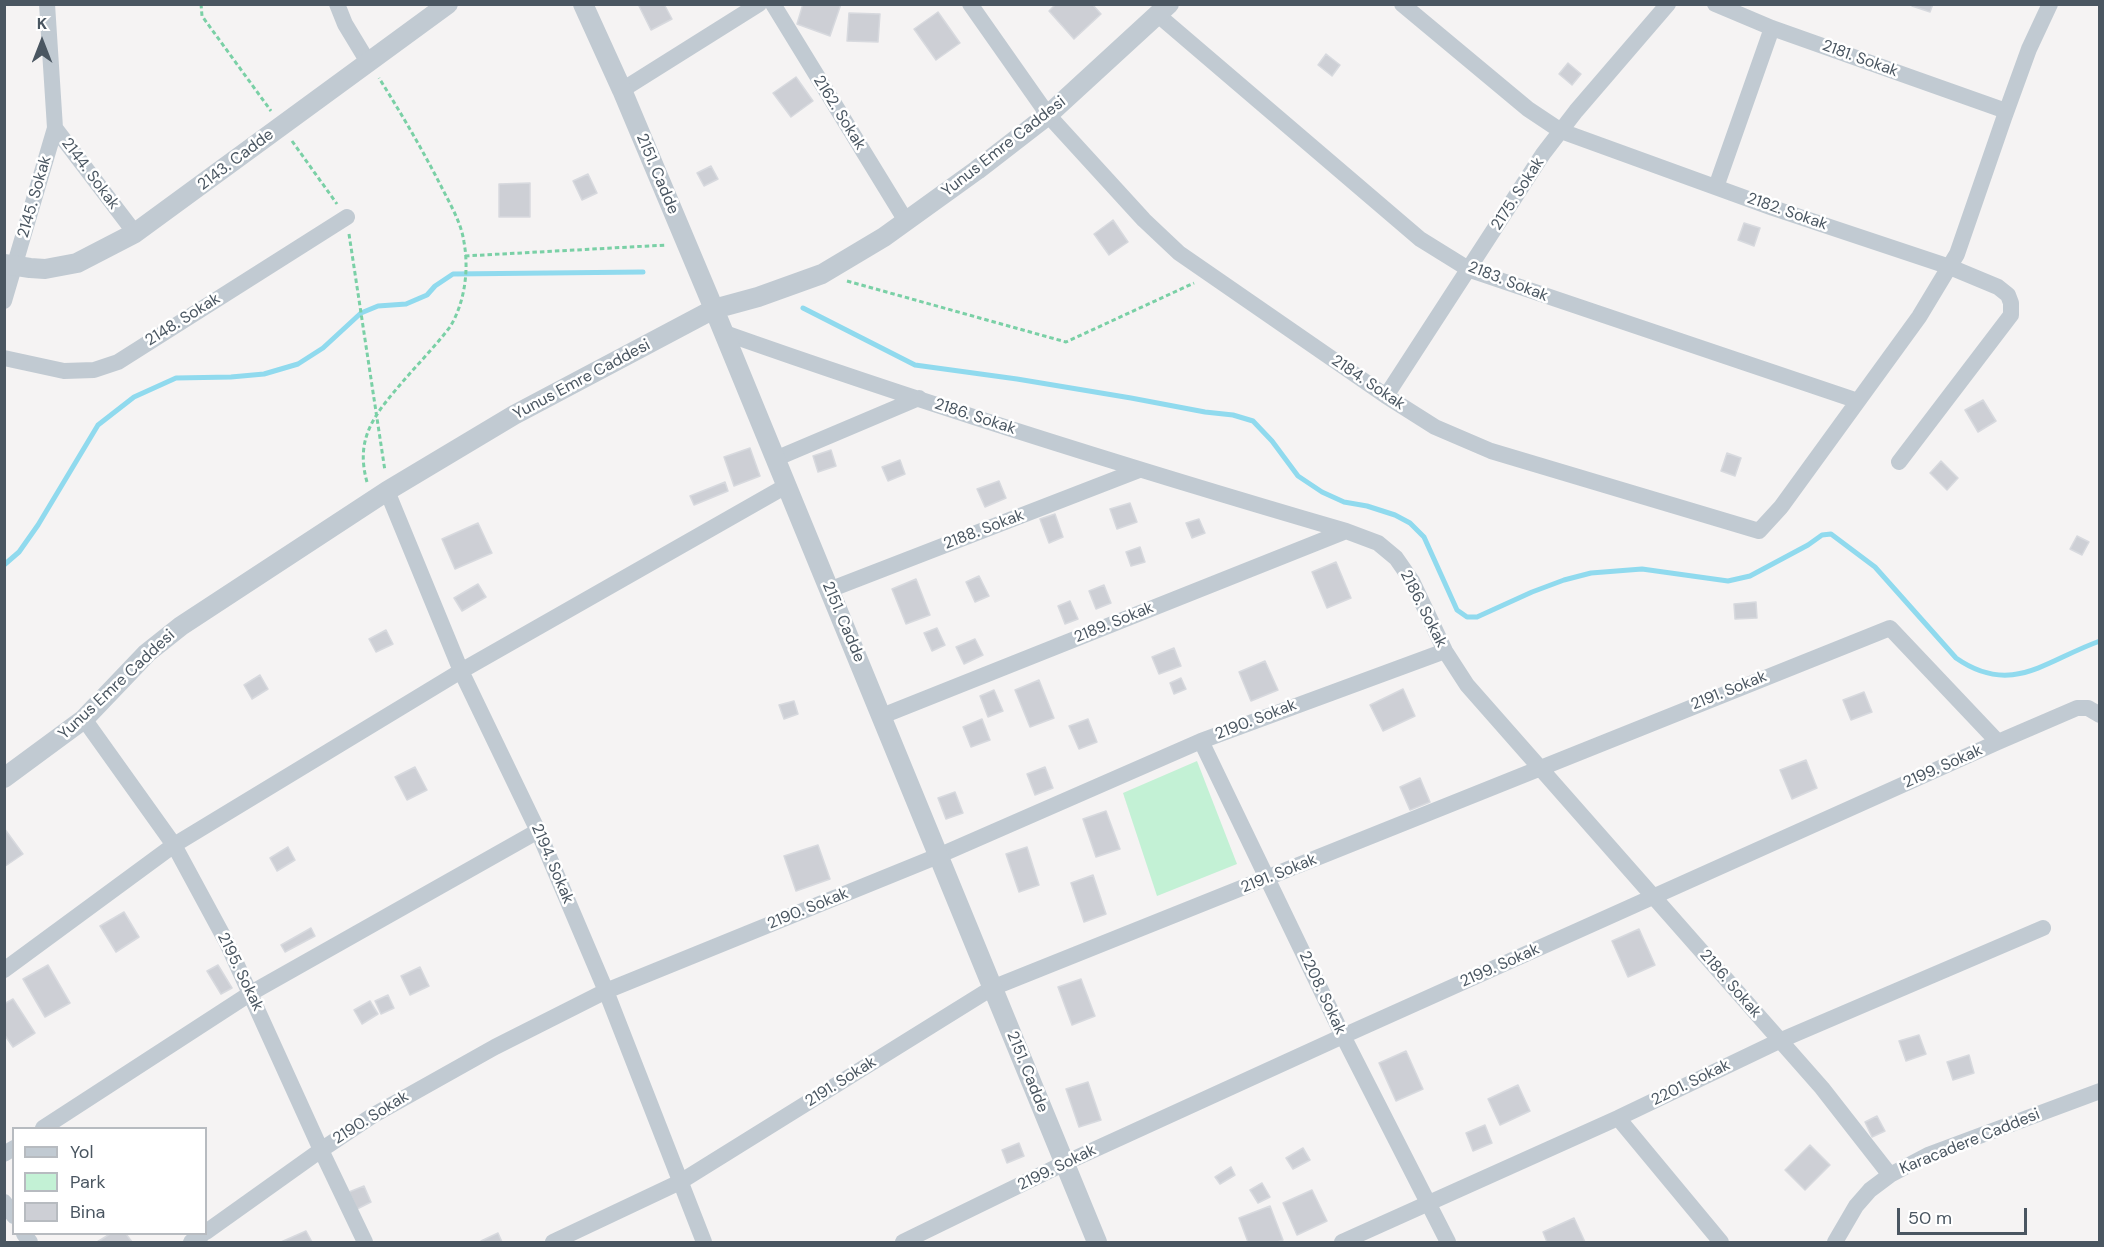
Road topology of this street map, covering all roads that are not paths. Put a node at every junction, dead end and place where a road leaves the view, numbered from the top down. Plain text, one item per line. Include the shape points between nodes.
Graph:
1 (47, 4) edge
2 (337, 4) edge
3 (448, 4) edge
4 (584, 4) edge
5 (759, 4) edge
6 (772, 4) edge
7 (970, 4) edge
8 (1402, 4) edge
9 (1668, 4) edge
10 (1715, 4) edge
11 (2050, 4) edge
12 (1164, 10) edge
13 (1423, 10) edge
14 (1772, 28) junction
15 (368, 62) junction
16 (622, 90) junction
17 (2006, 111) junction
18 (1048, 115) junction
19 (55, 128) junction
20 (1561, 131) junction
21 (1716, 187) junction
22 (347, 217) dead end
23 (906, 220) junction
24 (135, 233) junction
25 (10, 265) edge
26 (1950, 267) junction
27 (1470, 270) junction
28 (4, 301) edge
29 (714, 309) junction
30 (722, 332) junction
31 (4, 358) edge
32 (1386, 396) junction
33 (919, 398) junction
34 (1858, 401) junction
35 (775, 459) junction
36 (1899, 462) dead end
37 (1139, 470) junction
38 (786, 486) junction
39 (380, 496) junction
40 (1346, 531) junction
41 (829, 590) junction
42 (1444, 651) junction
43 (461, 671) junction
44 (2100, 715) edge
45 (882, 716) junction
46 (84, 719) junction
47 (1201, 741) junction
48 (1998, 742) junction
49 (1538, 767) junction
50 (4, 778) edge
51 (538, 831) junction
52 (174, 844) junction
53 (938, 855) junction
54 (1268, 878) junction
55 (1653, 898) junction
56 (2043, 928) dead end
57 (4, 970) edge
58 (992, 988) junction
59 (606, 991) junction
60 (251, 993) junction
61 (1343, 1036) junction
62 (1779, 1041) junction
63 (2100, 1091) edge
64 (1618, 1118) junction
65 (45, 1127) edge
66 (321, 1150) junction
67 (1065, 1163) junction
68 (1890, 1175) junction
69 (680, 1182) junction
70 (1428, 1204) junction
71 (207, 1231) edge
72 (365, 1242) edge
73 (553, 1242) edge
74 (704, 1242) edge
75 (903, 1242) edge
76 (1097, 1242) edge
77 (1342, 1242) edge
78 (1448, 1242) edge
79 (1721, 1242) edge
80 (1835, 1242) edge

1 - 19 street, 2144. Sokak
2 - 15 street
3 - 15 street, 2143. Cadde
4 - 16 street, 2151. Cadde
5 - 16 street
6 - 23 street, 2162. Sokak
7 - 18 street, 2184. Sokak
8 - 13 street, 2182. Sokak
9 - 20 street, 2175. Sokak
10 - 14 street, 2181. Sokak
11 - 17 street
12 - 18 street, Yunus Emre Caddesi
12 - 27 street, 2183. Sokak via 1420,239
13 - 20 street, 2182. Sokak via 1528,109
14 - 17 street, 2181. Sokak
14 - 21 street
15 - 24 street, 2143. Cadde
16 - 29 street, 2151. Cadde
17 - 26 street
18 - 23 street, Yunus Emre Caddesi
18 - 32 street, 2184. Sokak via 1179,253
19 - 24 street, 2144. Sokak
19 - 25 street, 2145. Sokak
20 - 21 street, 2182. Sokak
20 - 27 street, 2175. Sokak via 1524,182
21 - 26 street, 2182. Sokak
22 - 31 street, 2148. Sokak via 118,362 94,370 64,371
23 - 29 street, Yunus Emre Caddesi via 822,274
24 - 25 street, 2143. Cadde via 77,263 45,269
25 - 28 street, 2145. Sokak
26 - 34 street
26 - 36 street, 2182. Sokak via 1998,286 2008,295 2011,315
27 - 32 street, 2175. Sokak
27 - 34 street, 2183. Sokak
29 - 30 street, 2151. Cadde
29 - 39 street, Yunus Emre Caddesi via 514,415
30 - 33 street, 2186. Sokak
30 - 35 street, 2151. Cadde
32 - 34 street, 2184. Sokak via 1436,427 1491,451 1759,531
33 - 35 street
33 - 37 street, 2186. Sokak
35 - 38 street, 2151. Cadde
37 - 40 street, 2186. Sokak
37 - 41 street, 2188. Sokak
38 - 41 street, 2151. Cadde
38 - 43 street
39 - 43 street, 2194. Sokak
39 - 46 street, Yunus Emre Caddesi via 181,626 147,653
40 - 42 street, 2186. Sokak via 1378,543 1396,558 1412,581
40 - 45 street, 2189. Sokak
41 - 45 street, 2151. Cadde
42 - 47 street, 2190. Sokak
42 - 49 street, 2186. Sokak via 1467,686
43 - 51 street, 2194. Sokak
43 - 52 street
44 - 48 street, 2199. Sokak via 2088,708 2078,708
45 - 53 street, 2151. Cadde
46 - 50 street, Yunus Emre Caddesi
46 - 52 street, 2195. Sokak
47 - 53 street, 2190. Sokak
47 - 54 street, 2208. Sokak
48 - 49 street, 2191. Sokak via 1890,627
48 - 55 street, 2199. Sokak
49 - 54 street, 2191. Sokak
49 - 55 street, 2186. Sokak
51 - 59 street, 2194. Sokak
51 - 60 street
52 - 57 street
52 - 60 street, 2195. Sokak
53 - 58 street, 2151. Cadde
53 - 59 street, 2190. Sokak
54 - 58 street, 2191. Sokak
54 - 61 street, 2208. Sokak
55 - 61 street, 2199. Sokak
55 - 62 street, 2186. Sokak
56 - 62 street, 2201. Sokak
58 - 67 street, 2151. Cadde
58 - 69 street, 2191. Sokak
59 - 66 street, 2190. Sokak via 426,1084
59 - 69 street, 2194. Sokak
60 - 65 street
60 - 66 street, 2195. Sokak
61 - 67 street, 2199. Sokak
61 - 70 street, 2208. Sokak
62 - 64 street, 2201. Sokak
62 - 68 street, 2186. Sokak via 1822,1088
63 - 68 street, Karacadere Caddesi via 1928,1155
64 - 70 street, 2201. Sokak
64 - 79 street
66 - 71 street, 2190. Sokak
66 - 72 street, 2195. Sokak
67 - 75 street, 2199. Sokak
67 - 76 street, 2151. Cadde
68 - 80 street, Karacadere Caddesi via 1856,1206
69 - 73 street, 2191. Sokak
69 - 74 street, 2194. Sokak
70 - 77 street, 2201. Sokak
70 - 78 street, 2208. Sokak

